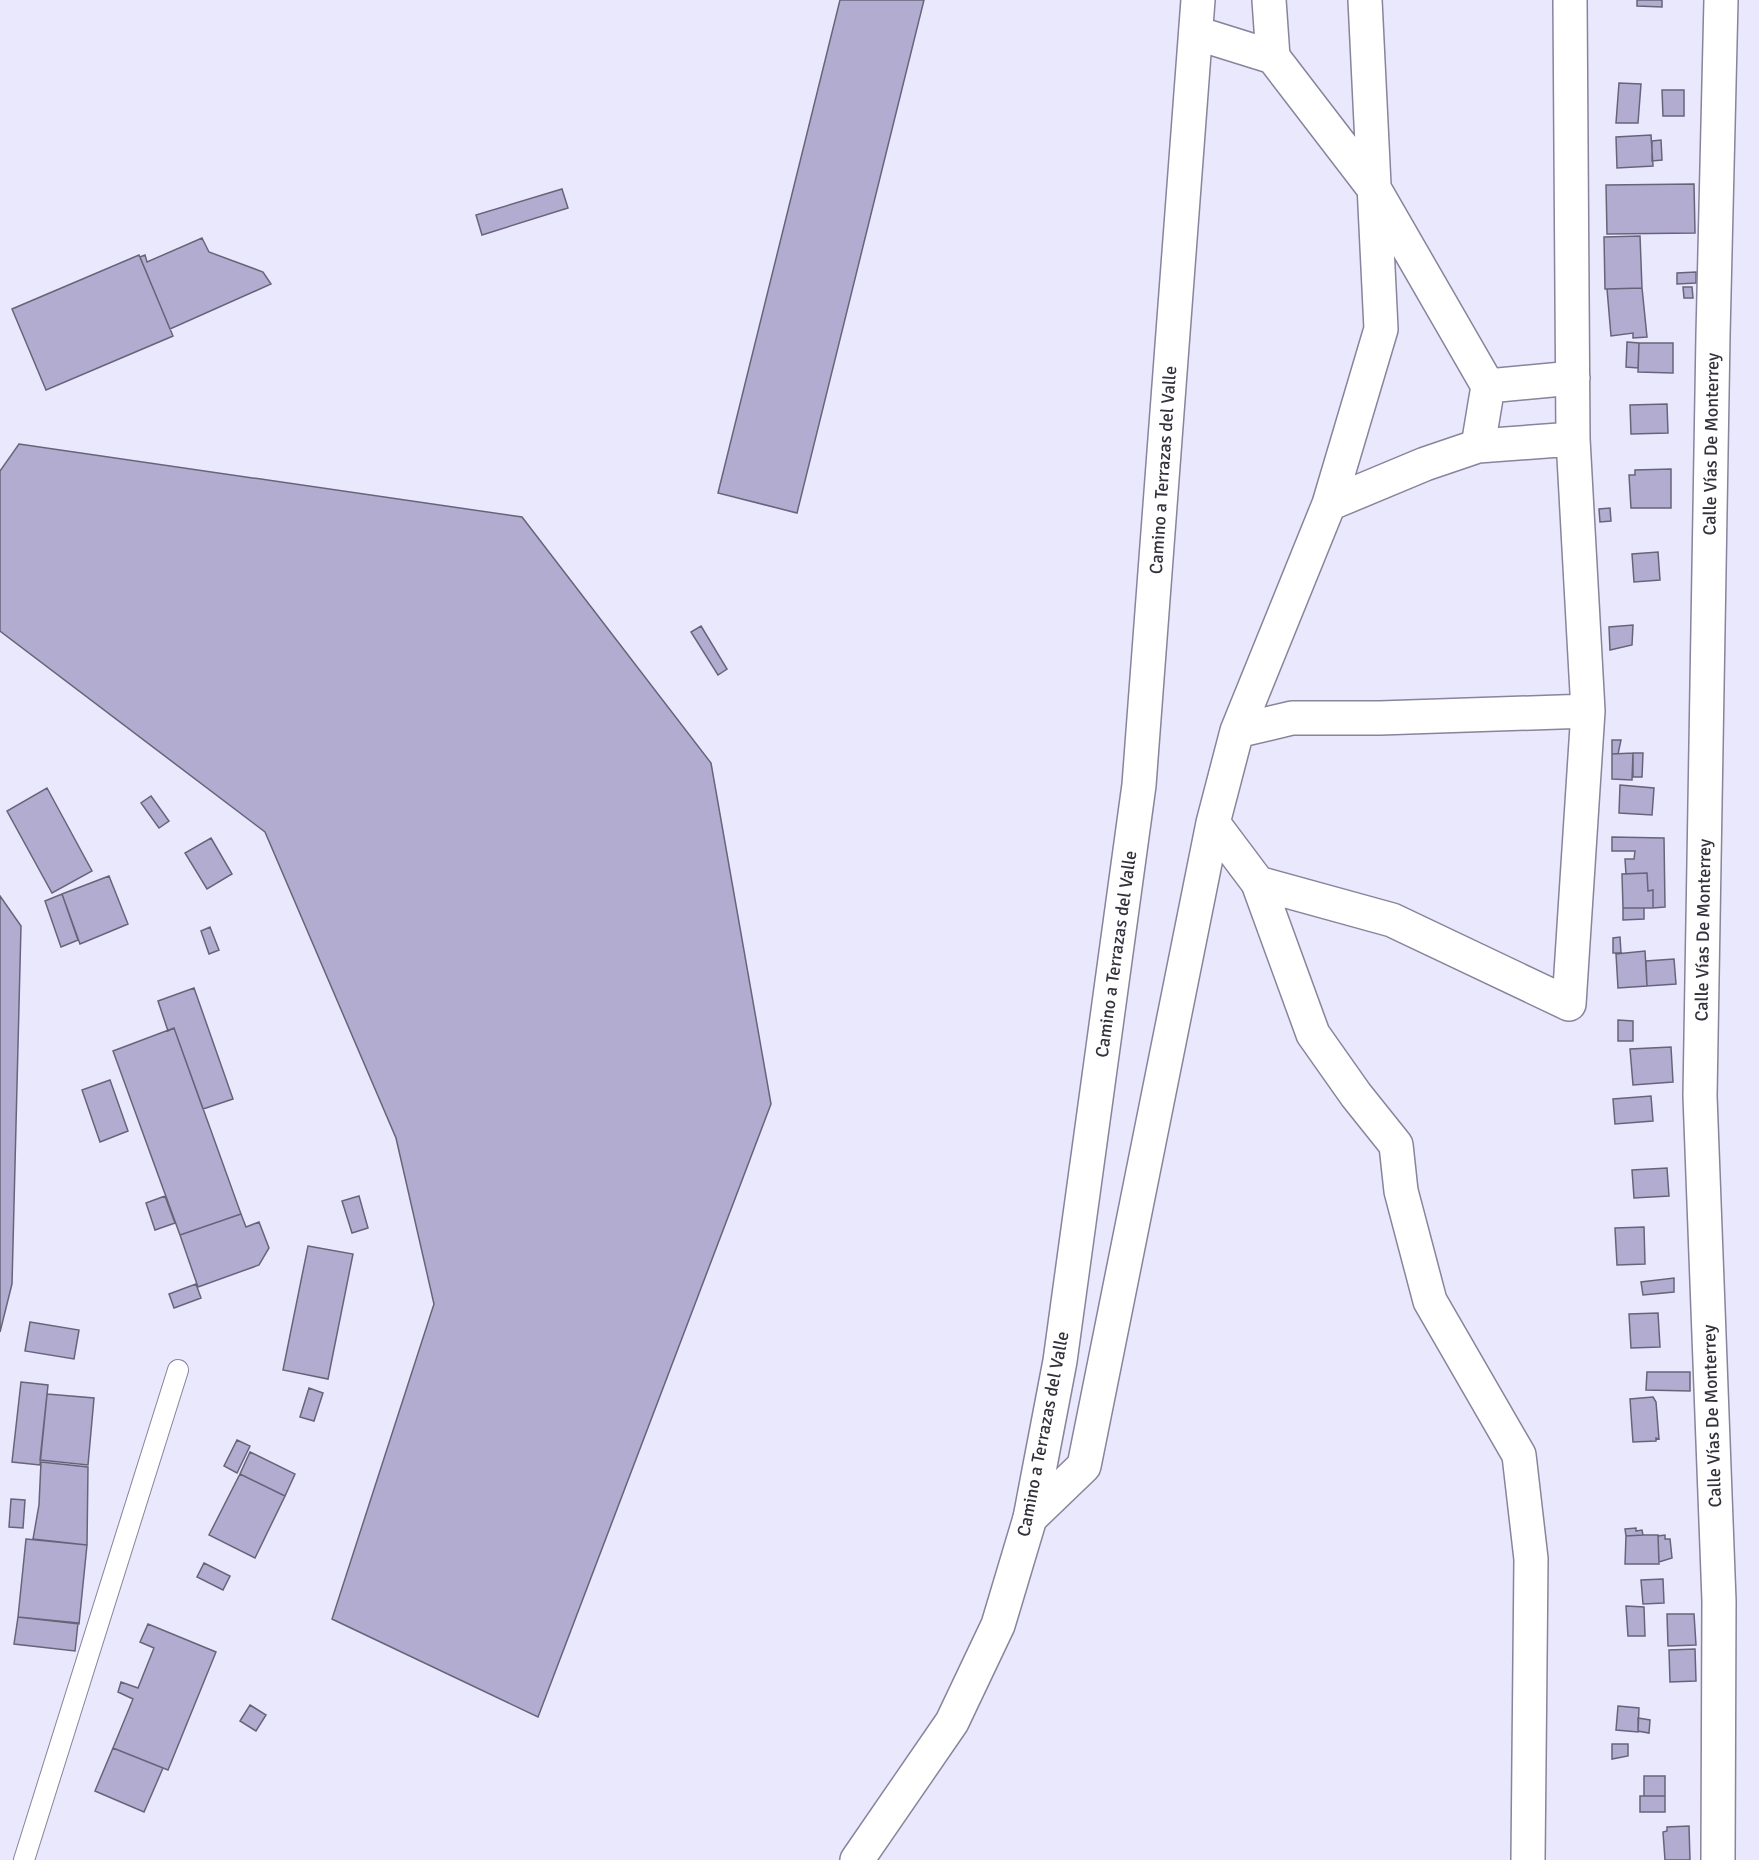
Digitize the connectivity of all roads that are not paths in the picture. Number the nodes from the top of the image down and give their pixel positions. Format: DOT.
graph roads {
  1 [pos="1198,0"];
  2 [pos="1269,0"];
  3 [pos="1365,0"];
  4 [pos="1570,0"];
  5 [pos="1721,0"];
  6 [pos="1196,33"];
  7 [pos="1274,57"];
  8 [pos="1375,190"];
  9 [pos="1573,378"];
  10 [pos="1488,386"];
  11 [pos="1573,439"];
  12 [pos="1478,446"];
  13 [pos="1329,504"];
  14 [pos="1588,711"];
  15 [pos="1237,731"];
  16 [pos="1213,823"];
  17 [pos="1258,883"];
  18 [pos="178,1370"];
  19 [pos="1030,1518"];
  20 [pos="24,1860"];
  21 [pos="857,1860"];
  22 [pos="1528,1860"];
  23 [pos="1718,1860"];
  1 -- 6 [label="street, Camino a Terrazas del Valle"];
  2 -- 7 [label="street"];
  3 -- 8 [label="street"];
  4 -- 9 [label="street"];
  5 -- 23 [label="street, Calle Vías De Monterrey"];
  6 -- 7 [label="street"];
  6 -- 19 [label="street, Camino a Terrazas del Valle"];
  7 -- 8 [label="street"];
  8 -- 10 [label="street"];
  8 -- 13 [label="street"];
  9 -- 10 [label="street"];
  9 -- 11 [label="street"];
  10 -- 12 [label="street"];
  11 -- 12 [label="street"];
  11 -- 14 [label="street"];
  12 -- 13 [label="street"];
  13 -- 15 [label="street"];
  14 -- 15 [label="street"];
  14 -- 17 [label="street"];
  15 -- 16 [label="street"];
  16 -- 17 [label="street"];
  16 -- 19 [label="street"];
  17 -- 22 [label="street"];
  18 -- 20 [label="lane"];
  19 -- 21 [label="street, Camino a Terrazas del Valle"];
}
